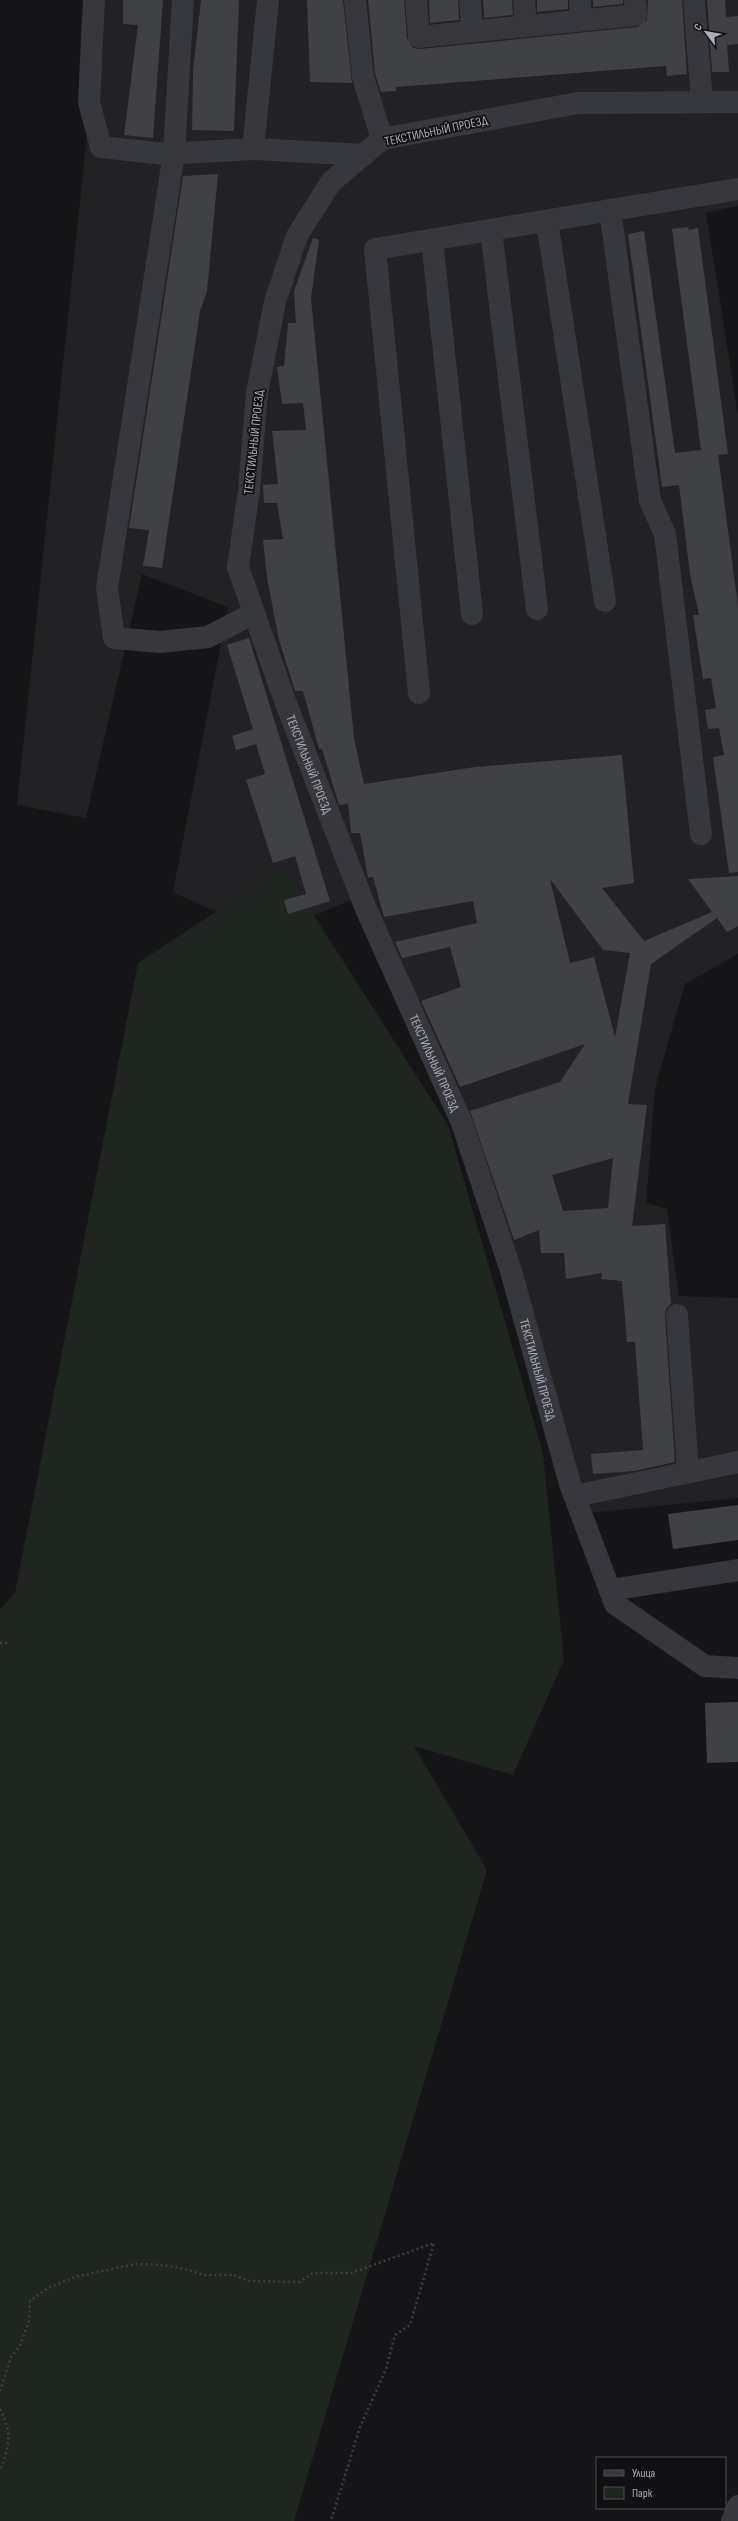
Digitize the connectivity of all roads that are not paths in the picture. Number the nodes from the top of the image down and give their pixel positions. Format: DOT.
graph roads {
  1 [pos="94,0"];
  2 [pos="183,0"];
  3 [pos="268,0"];
  4 [pos="355,0"];
  5 [pos="416,0"];
  6 [pos="470,0"];
  7 [pos="524,0"];
  8 [pos="635,0"];
  9 [pos="694,0"];
  10 [pos="580,10"];
  11 [pos="526,26"];
  12 [pos="472,31"];
  13 [pos="702,102"];
  14 [pos="738,102"];
  15 [pos="382,139"];
  16 [pos="253,149"];
  17 [pos="174,153"];
  18 [pos="364,155"];
  19 [pos="738,189"];
  20 [pos="610,210"];
  21 [pos="547,221"];
  22 [pos="491,230"];
  23 [pos="432,240"];
  24 [pos="605,601"];
  25 [pos="537,609"];
  26 [pos="254,613"];
  27 [pos="472,614"];
  28 [pos="419,693"];
  29 [pos="701,834"];
  30 [pos="677,1315"];
  31 [pos="738,1462"];
  32 [pos="688,1472"];
  33 [pos="575,1496"];
  34 [pos="738,1570"];
  35 [pos="610,1590"];
  36 [pos="738,1668"];
  37 [pos="738,2506"];
  38 [pos="732,2521"];
  1 -- 17 [label="street"];
  2 -- 17 [label="street"];
  3 -- 16 [label="street"];
  4 -- 15 [label="street"];
  5 -- 12 [label="street"];
  6 -- 12 [label="street"];
  7 -- 11 [label="street"];
  8 -- 10 [label="street"];
  9 -- 13 [label="street"];
  10 -- 11 [label="street"];
  11 -- 12 [label="street"];
  13 -- 14 [label="street, ТЕКСТИЛЬНЫЙ ПРОЕЗД"];
  13 -- 15 [label="street, ТЕКСТИЛЬНЫЙ ПРОЕЗД"];
  15 -- 18 [label="street, ТЕКСТИЛЬНЫЙ ПРОЕЗД"];
  16 -- 17 [label="street"];
  16 -- 18 [label="street"];
  17 -- 26 [label="street"];
  18 -- 26 [label="street, ТЕКСТИЛЬНЫЙ ПРОЕЗД"];
  19 -- 20 [label="street"];
  20 -- 21 [label="street"];
  20 -- 29 [label="street"];
  21 -- 22 [label="street"];
  21 -- 24 [label="street"];
  22 -- 23 [label="street"];
  22 -- 25 [label="street"];
  23 -- 27 [label="street"];
  23 -- 28 [label="street"];
  26 -- 33 [label="street, ТЕКСТИЛЬНЫЙ ПРОЕЗД"];
  30 -- 32 [label="street"];
  31 -- 32 [label="street"];
  32 -- 33 [label="street"];
  33 -- 35 [label="street, ТЕКСТИЛЬНЫЙ ПРОЕЗД"];
  34 -- 35 [label="street"];
  35 -- 36 [label="street, ТЕКСТИЛЬНЫЙ ПРОЕЗД"];
  37 -- 38 [label="street"];
}
